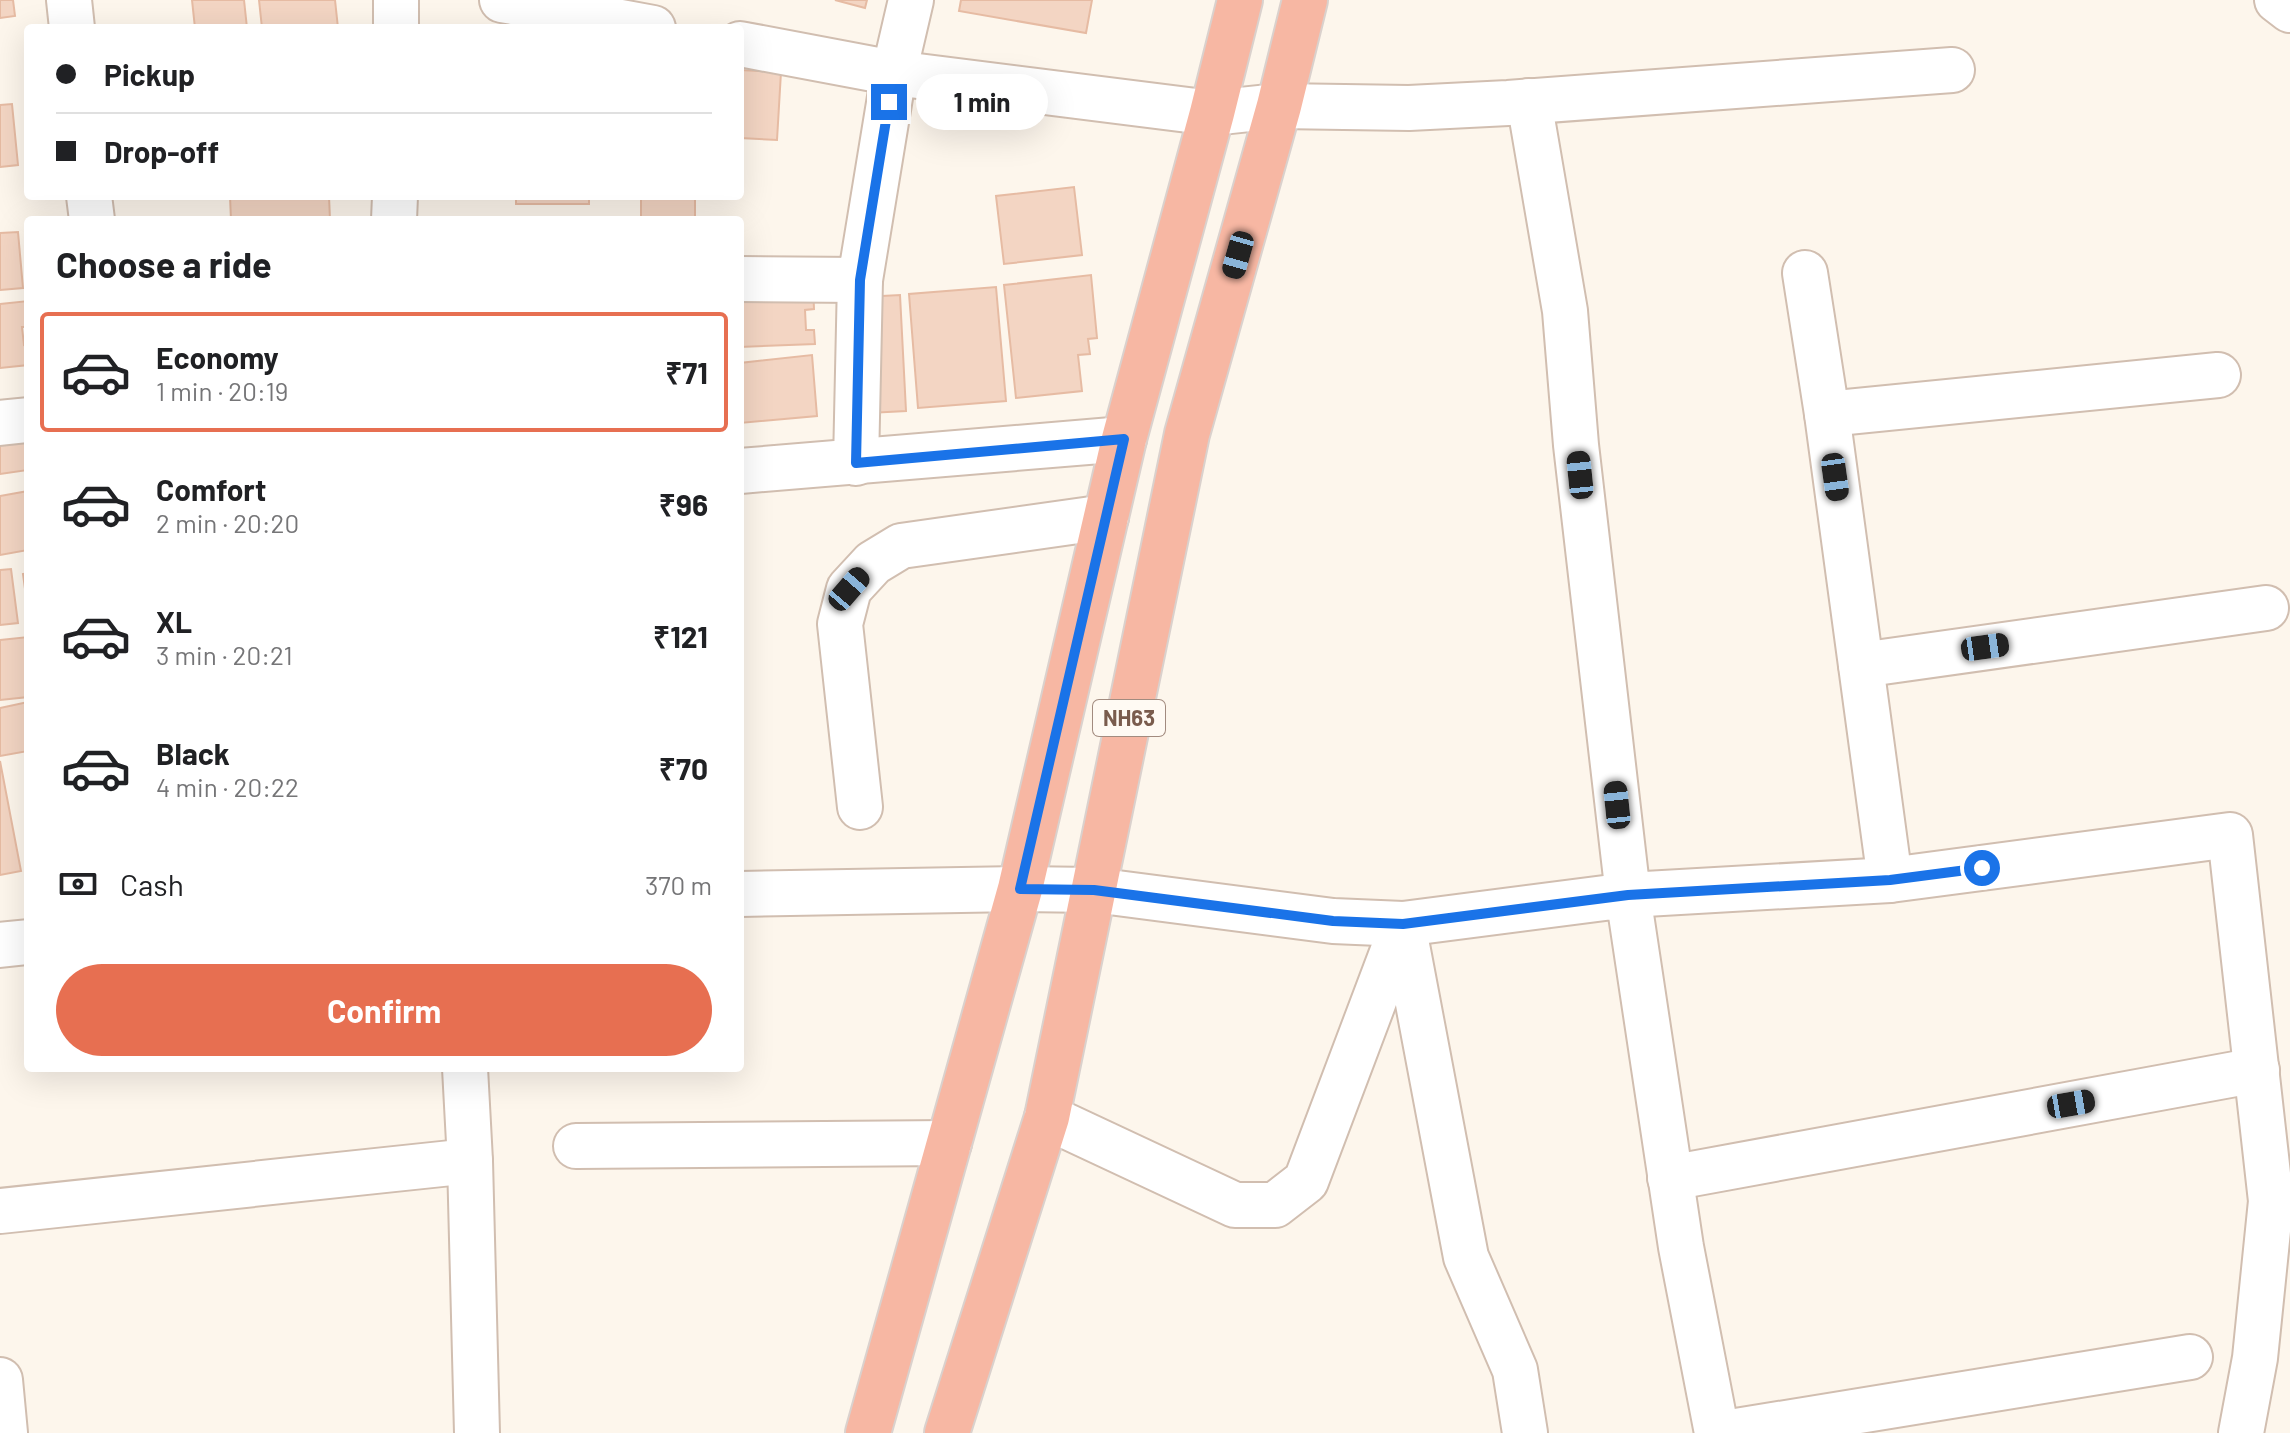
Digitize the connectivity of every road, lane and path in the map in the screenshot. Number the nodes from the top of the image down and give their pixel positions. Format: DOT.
graph roads {
  1 [pos="69,0"];
  2 [pos="396,0"];
  3 [pos="502,0"];
  4 [pos="911,0"];
  5 [pos="1240,0"];
  6 [pos="1305,0"];
  7 [pos="2277,0"];
  8 [pos="2290,10"];
  9 [pos="72,24"];
  10 [pos="396,24"];
  11 [pos="631,24"];
  12 [pos="744,45"];
  13 [pos="1952,70"];
  14 [pos="894,73"];
  15 [pos="1529,101"];
  16 [pos="1279,106"];
  17 [pos="1212,113"];
  18 [pos="1805,273"];
  19 [pos="744,279"];
  20 [pos="860,280"];
  21 [pos="2218,375"];
  22 [pos="1827,414"];
  23 [pos="24,420"];
  24 [pos="0,423"];
  25 [pos="1124,439"];
  26 [pos="856,463"];
  27 [pos="744,471"];
  28 [pos="1106,517"];
  29 [pos="2266,608"];
  30 [pos="1861,665"];
  31 [pos="860,807"];
  32 [pos="1890,880"];
  33 [pos="1020,889"];
  34 [pos="1094,890"];
  35 [pos="744,894"];
  36 [pos="1628,895"];
  37 [pos="1403,924"];
  38 [pos="24,942"];
  39 [pos="0,945"];
  40 [pos="2257,1070"];
  41 [pos="465,1072"];
  42 [pos="1047,1117"];
  43 [pos="949,1143"];
  44 [pos="576,1146"];
  45 [pos="470,1161"];
  46 [pos="1670,1178"];
  47 [pos="0,1211"];
  48 [pos="2190,1357"];
  49 [pos="0,1380"];
  50 [pos="5,1433"];
  51 [pos="477,1433"];
  52 [pos="868,1433"];
  53 [pos="947,1433"];
  54 [pos="1525,1433"];
  55 [pos="1717,1433"];
  56 [pos="1724,1433"];
  57 [pos="2241,1433"];
  1 -- 9 [label="street"];
  2 -- 10 [label="street"];
  3 -- 11 [label="street"];
  4 -- 14 [label="street"];
  5 -- 17 [label="highway, NH63"];
  6 -- 16 [label="highway, NH63"];
  7 -- 8 [label="street"];
  12 -- 14 [label="street"];
  13 -- 15 [label="street"];
  14 -- 17 [label="street"];
  14 -- 20 [label="street"];
  15 -- 16 [label="street"];
  15 -- 36 [label="street"];
  16 -- 17 [label="street"];
  16 -- 34 [label="highway, NH63"];
  17 -- 25 [label="highway, NH63"];
  18 -- 22 [label="street"];
  19 -- 20 [label="street"];
  20 -- 26 [label="street"];
  21 -- 22 [label="street"];
  22 -- 30 [label="street"];
  23 -- 24 [label="street"];
  25 -- 26 [label="street"];
  25 -- 28 [label="highway, NH63"];
  26 -- 27 [label="street"];
  28 -- 31 [label="street"];
  28 -- 33 [label="highway, NH63"];
  29 -- 30 [label="street"];
  30 -- 32 [label="street"];
  32 -- 36 [label="street"];
  32 -- 40 [label="street"];
  33 -- 34 [label="street"];
  33 -- 35 [label="street"];
  33 -- 43 [label="highway, NH63"];
  34 -- 37 [label="street"];
  34 -- 42 [label="highway, NH63"];
  36 -- 37 [label="street"];
  36 -- 46 [label="street"];
  37 -- 42 [label="street"];
  37 -- 54 [label="street"];
  38 -- 39 [label="street"];
  40 -- 46 [label="street"];
  40 -- 57 [label="street"];
  41 -- 45 [label="street"];
  42 -- 53 [label="highway, NH63"];
  43 -- 44 [label="street"];
  43 -- 52 [label="highway, NH63"];
  45 -- 47 [label="street"];
  45 -- 51 [label="street"];
  46 -- 55 [label="street"];
  48 -- 56 [label="street"];
  49 -- 50 [label="street"];
}
